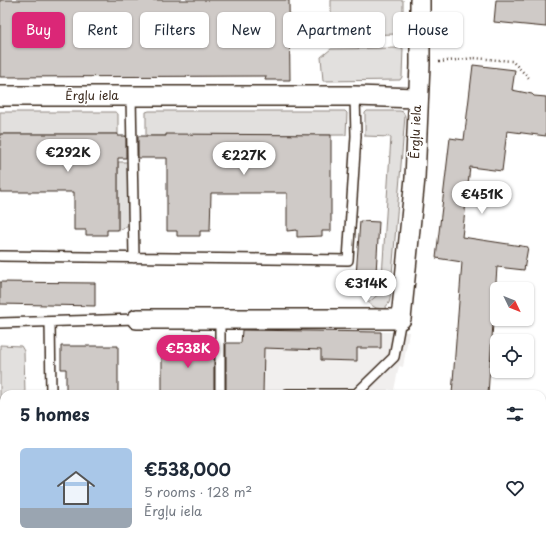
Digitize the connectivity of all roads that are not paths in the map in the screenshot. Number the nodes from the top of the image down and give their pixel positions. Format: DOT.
graph roads {
  1 [pos="420,0"];
  2 [pos="0,96"];
  3 [pos="131,96"];
  4 [pos="355,96"];
  5 [pos="417,98"];
  6 [pos="0,256"];
  7 [pos="134,258"];
  8 [pos="137,319"];
  9 [pos="220,319"];
  10 [pos="401,319"];
  11 [pos="50,322"];
  12 [pos="0,323"];
  13 [pos="51,390"];
  14 [pos="220,390"];
  15 [pos="360,390"];
  1 -- 5 [label="street"];
  2 -- 3 [label="street, Ērgļu iela"];
  3 -- 4 [label="street, Ērgļu iela"];
  3 -- 7 [label="lane"];
  4 -- 5 [label="street, Ērgļu iela"];
  4 -- 7 [label="lane"];
  5 -- 10 [label="street, Ērgļu iela"];
  6 -- 7 [label="lane"];
  8 -- 9 [label="street"];
  8 -- 11 [label="lane"];
  9 -- 10 [label="street"];
  9 -- 14 [label="lane"];
  10 -- 15 [label="lane"];
  11 -- 12 [label="lane"];
  11 -- 13 [label="lane"];
}
